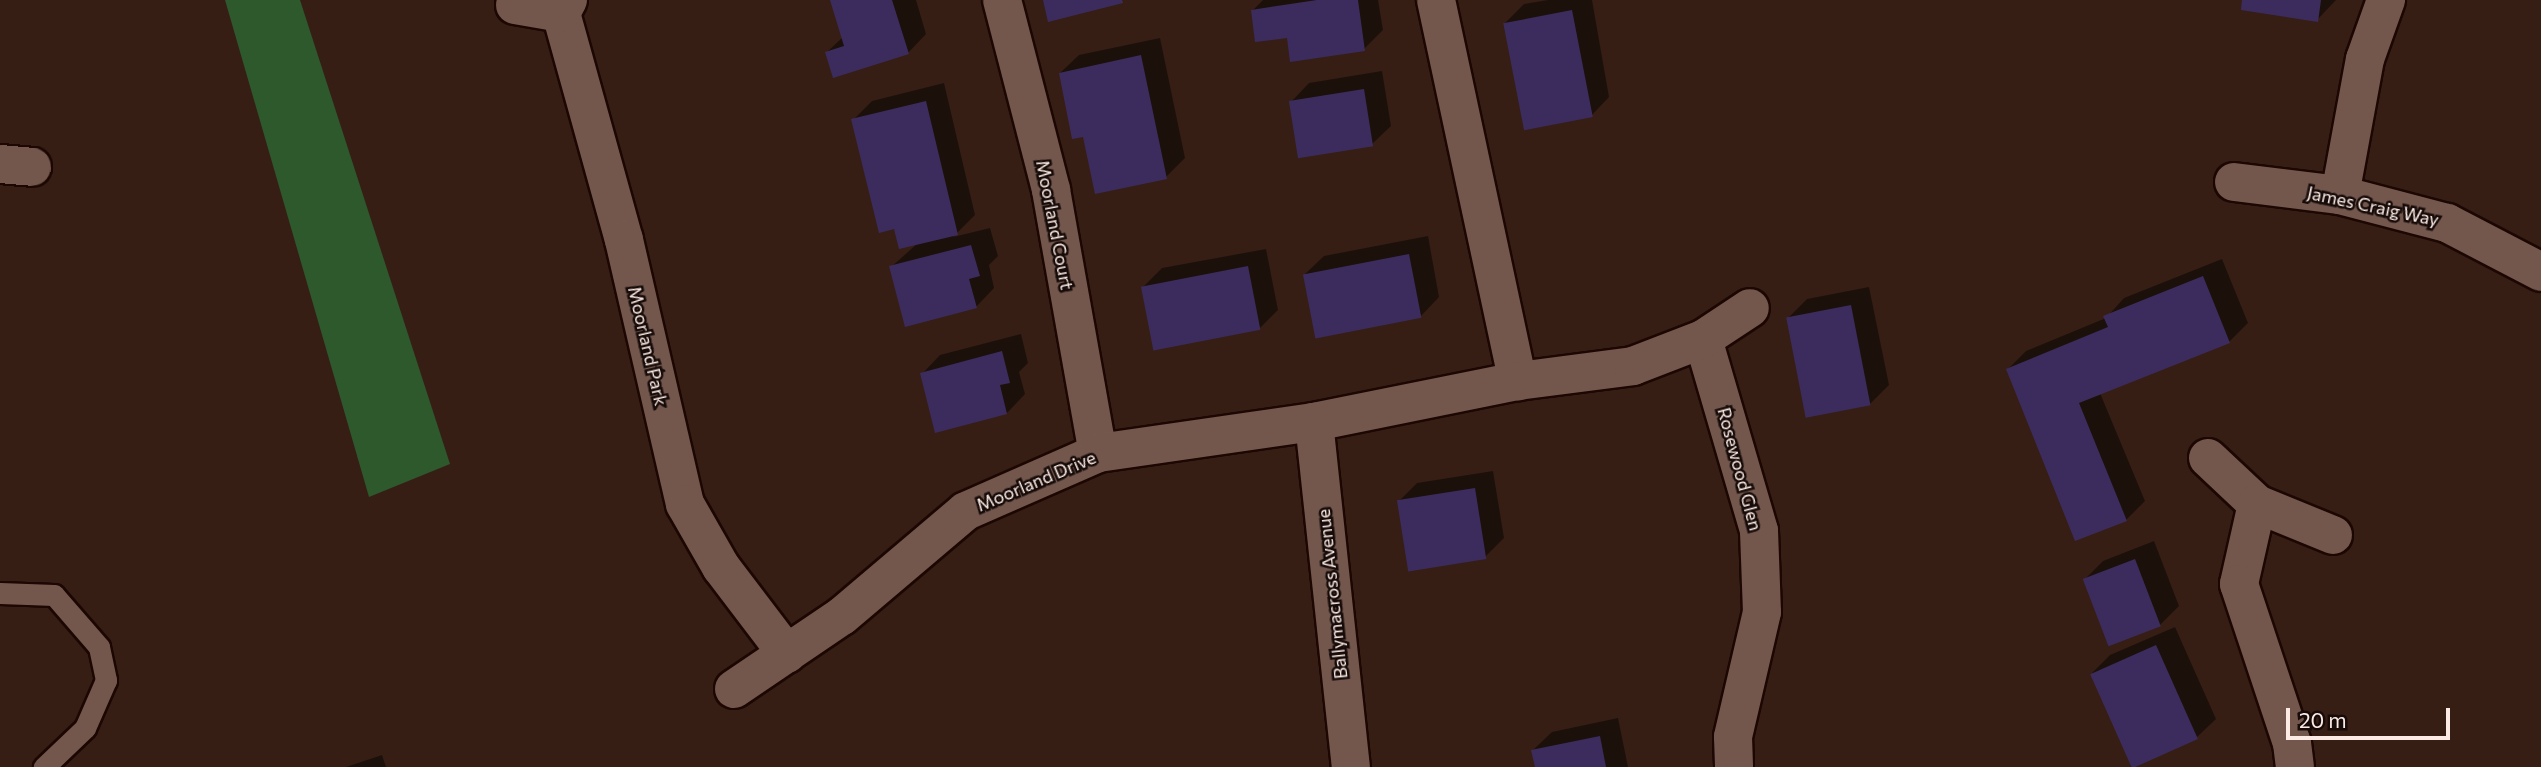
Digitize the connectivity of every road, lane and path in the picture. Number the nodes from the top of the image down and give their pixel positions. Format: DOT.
graph roads {
  1 [pos="1002,0"];
  2 [pos="1436,0"];
  3 [pos="2386,0"];
  4 [pos="515,5"];
  5 [pos="564,7"];
  6 [pos="2234,182"];
  7 [pos="2340,195"];
  8 [pos="2541,272"];
  9 [pos="1750,307"];
  10 [pos="1703,339"];
  11 [pos="1518,381"];
  12 [pos="1314,422"];
  13 [pos="1098,453"];
  14 [pos="2208,458"];
  15 [pos="2257,504"];
  16 [pos="2333,535"];
  17 [pos="0,593"];
  18 [pos="787,654"];
  19 [pos="734,689"];
  20 [pos="44,767"];
  21 [pos="1351,767"];
  22 [pos="1734,767"];
  23 [pos="2295,767"];
  1 -- 13 [label="street, Moorland Court"];
  2 -- 11 [label="street"];
  3 -- 7 [label="street"];
  4 -- 5 [label="street, Moorland Park"];
  5 -- 18 [label="street, Moorland Park"];
  6 -- 7 [label="street, James Craig Way"];
  7 -- 8 [label="street, James Craig Way"];
  9 -- 10 [label="street"];
  10 -- 11 [label="street"];
  10 -- 22 [label="street, Rosewood Glen"];
  11 -- 12 [label="street"];
  12 -- 13 [label="street, Moorland Drive"];
  12 -- 21 [label="street, Ballymacross Avenue"];
  13 -- 18 [label="street, Moorland Drive"];
  14 -- 15 [label="street"];
  15 -- 16 [label="street"];
  15 -- 23 [label="street"];
  17 -- 20 [label="lane"];
  18 -- 19 [label="street, Moorland Drive"];
}
